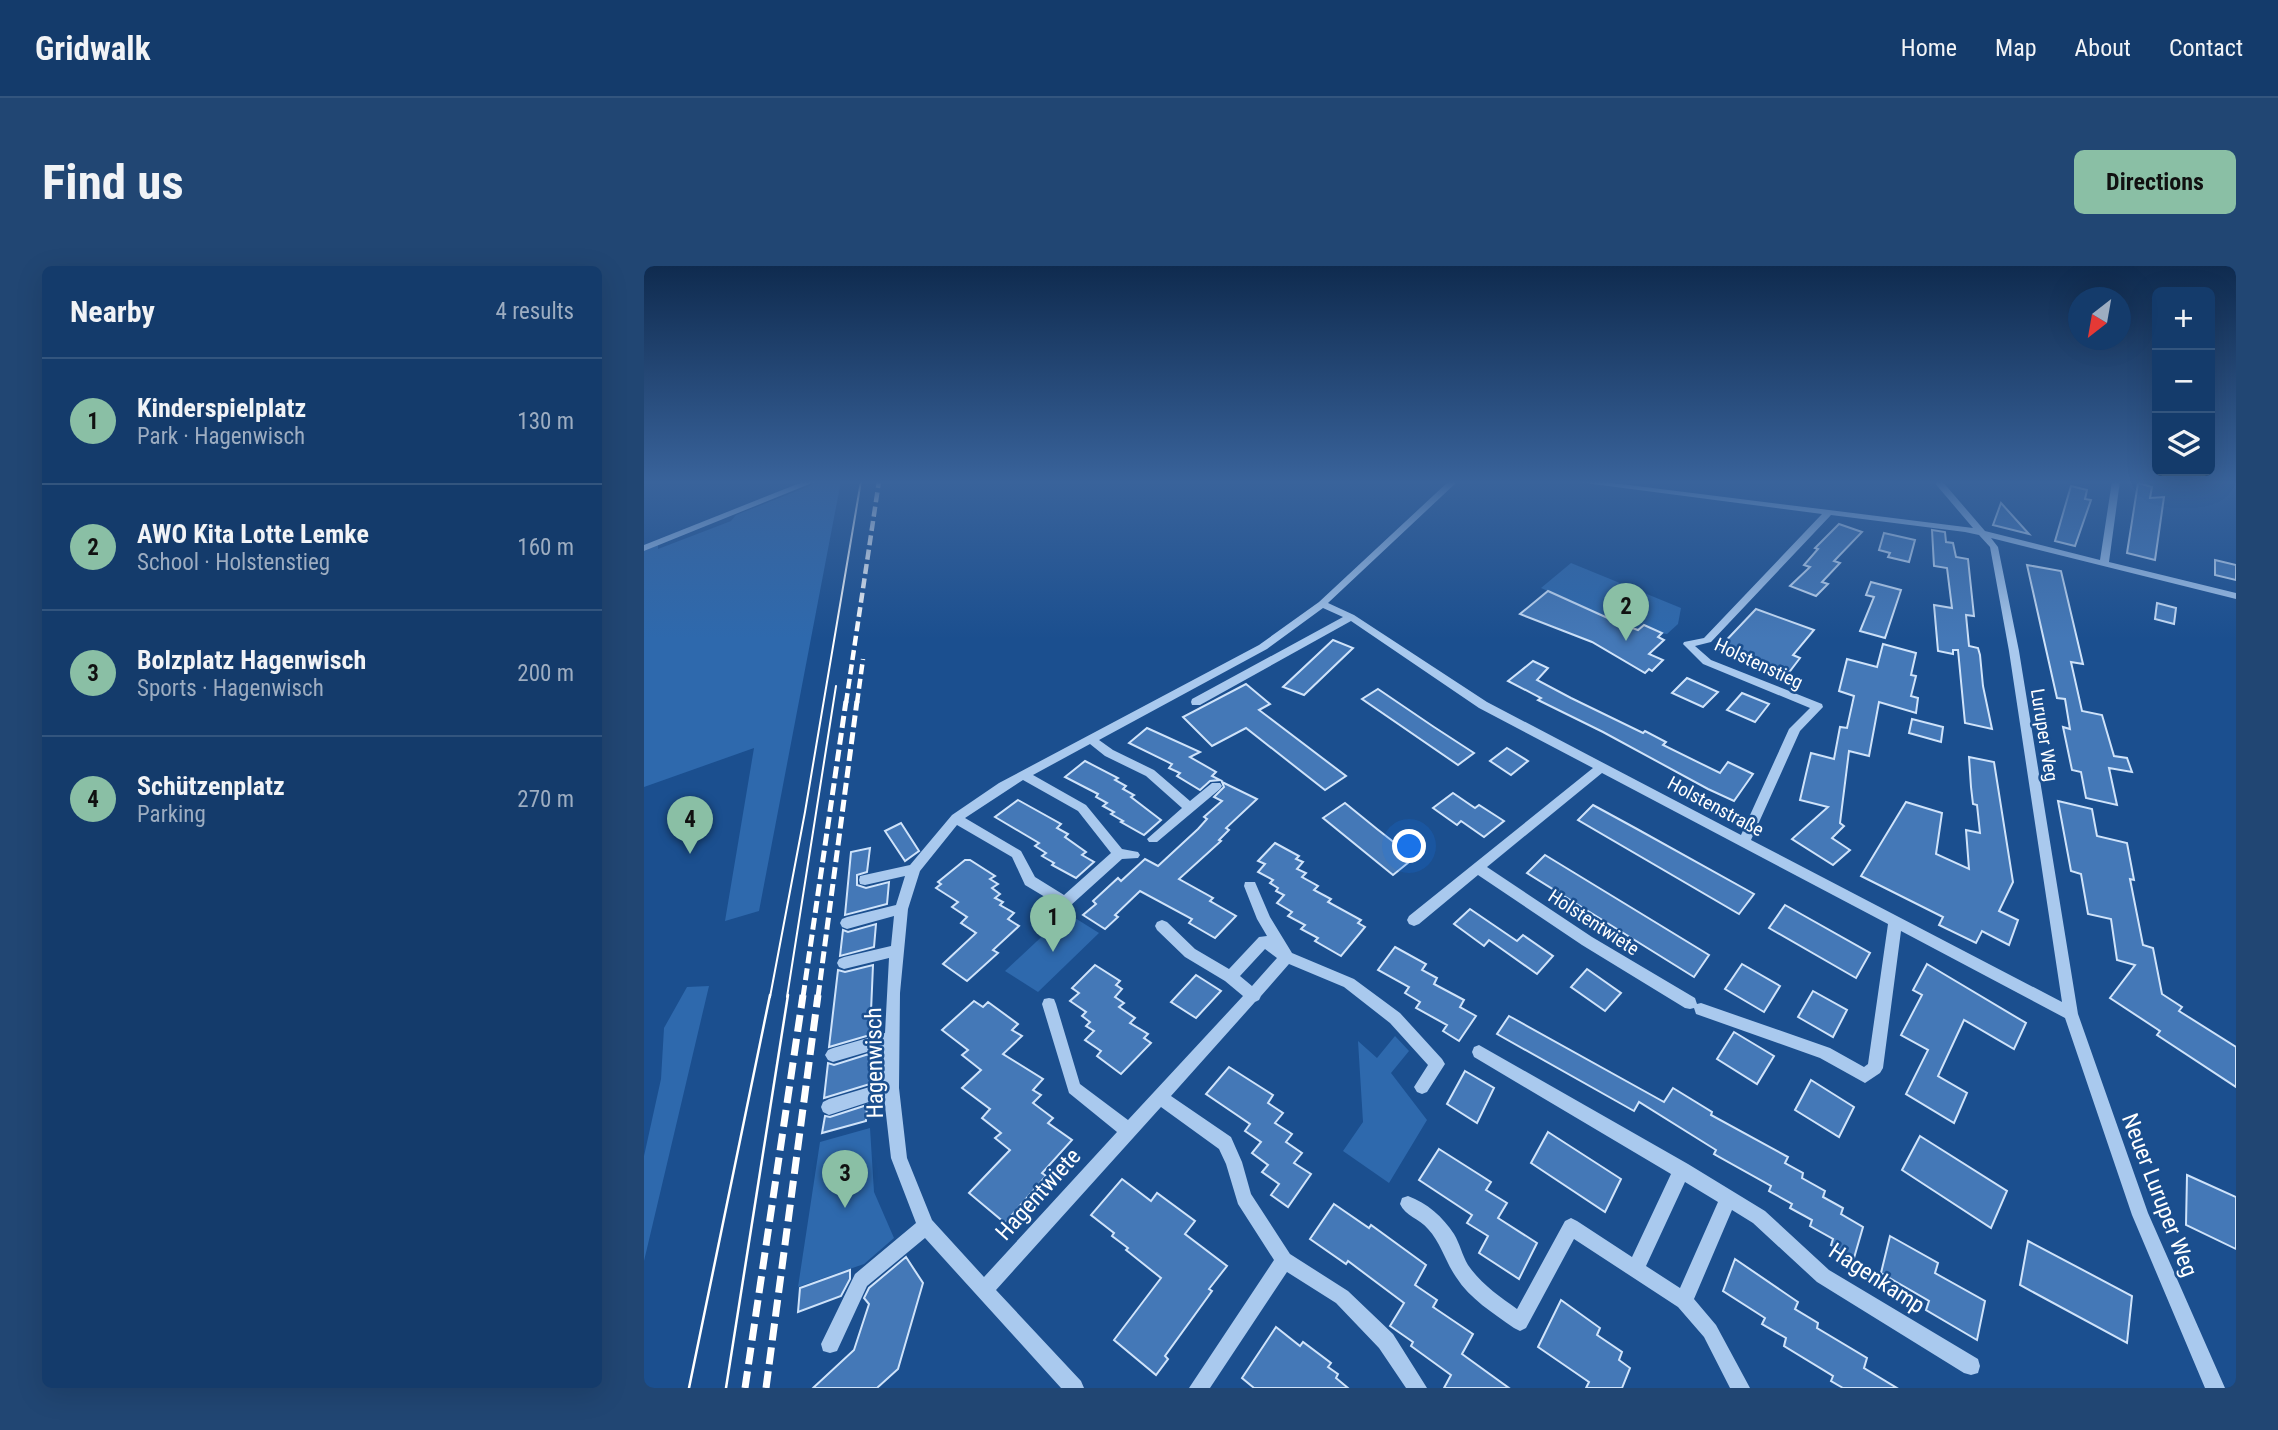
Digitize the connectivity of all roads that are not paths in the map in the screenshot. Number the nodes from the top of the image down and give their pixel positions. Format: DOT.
graph roads {
  1 [pos="681,533"];
  2 [pos="1398,533"];
  3 [pos="1809,533"];
  4 [pos="1985,533"];
  5 [pos="1986,533"];
  6 [pos="2108,533"];
  7 [pos="644,548"];
  8 [pos="2104,562"];
  9 [pos="2236,596"];
  10 [pos="1322,604"];
  11 [pos="1351,617"];
  12 [pos="1196,702"];
  13 [pos="1090,739"];
  14 [pos="1601,767"];
  15 [pos="1023,775"];
  16 [pos="1216,786"];
  17 [pos="1191,809"];
  18 [pos="956,818"];
  19 [pos="1153,839"];
  20 [pos="1744,842"];
  21 [pos="1119,854"];
  22 [pos="1134,855"];
  23 [pos="914,869"];
  24 [pos="1480,869"];
  25 [pos="865,880"];
  26 [pos="1250,886"];
  27 [pos="901,909"];
  28 [pos="1414,920"];
  29 [pos="847,923"];
  30 [pos="1895,923"];
  31 [pos="1162,926"];
  32 [pos="897,950"];
  33 [pos="1287,957"];
  34 [pos="844,963"];
  35 [pos="1230,976"];
  36 [pos="1254,996"];
  37 [pos="1049,1004"];
  38 [pos="1695,1006"];
  39 [pos="2071,1014"];
  40 [pos="892,1038"];
  41 [pos="1479,1052"];
  42 [pos="834,1055"];
  43 [pos="1422,1087"];
  44 [pos="891,1088"];
  45 [pos="1159,1097"];
  46 [pos="828,1107"];
  47 [pos="1129,1131"];
  48 [pos="1682,1170"];
  49 [pos="1728,1199"];
  50 [pos="1408,1204"];
  51 [pos="926,1226"];
  52 [pos="1571,1227"];
  53 [pos="1284,1260"];
  54 [pos="1636,1268"];
  55 [pos="984,1290"];
  56 [pos="1684,1301"];
  57 [pos="830,1344"];
  58 [pos="1971,1366"];
  59 [pos="1074,1388"];
  60 [pos="1199,1388"];
  61 [pos="1417,1388"];
  62 [pos="1740,1388"];
  63 [pos="2216,1388"];
  1 -- 7 [label="street"];
  2 -- 10 [label="street"];
  3 -- 20 [label="street, Holstenstieg"];
  4 -- 39 [label="street, Luruper Weg"];
  5 -- 8 [label="street"];
  6 -- 8 [label="street"];
  8 -- 9 [label="street"];
  10 -- 11 [label="street, Holstenstraße"];
  10 -- 13 [label="street, Hagenwisch"];
  11 -- 12 [label="street"];
  11 -- 14 [label="street, Holstenstraße"];
  13 -- 15 [label="street, Hagenwisch"];
  13 -- 17 [label="street"];
  14 -- 20 [label="street, Holstenstraße"];
  14 -- 24 [label="street"];
  15 -- 18 [label="street, Hagenwisch"];
  15 -- 21 [label="street"];
  16 -- 17 [label="street"];
  17 -- 19 [label="street"];
  18 -- 21 [label="street"];
  18 -- 23 [label="street, Hagenwisch"];
  20 -- 30 [label="street, Holstenstraße"];
  21 -- 22 [label="street"];
  23 -- 25 [label="street"];
  23 -- 27 [label="street, Hagenwisch"];
  24 -- 28 [label="street"];
  24 -- 38 [label="street, Holstentwiete"];
  26 -- 33 [label="street"];
  27 -- 29 [label="street"];
  27 -- 32 [label="street, Hagenwisch"];
  30 -- 38 [label="street"];
  30 -- 39 [label="street, Holstenstraße"];
  31 -- 35 [label="street"];
  32 -- 34 [label="street"];
  32 -- 40 [label="street, Hagenwisch"];
  33 -- 35 [label="street"];
  33 -- 36 [label="street, Hagentwiete"];
  33 -- 43 [label="street"];
  35 -- 36 [label="street"];
  36 -- 45 [label="street, Hagentwiete"];
  37 -- 47 [label="street"];
  39 -- 63 [label="street, Neuer Luruper Weg"];
  40 -- 42 [label="street"];
  40 -- 44 [label="street, Hagenwisch"];
  41 -- 48 [label="street, Hagenkamp"];
  44 -- 46 [label="street"];
  44 -- 51 [label="street, Hagenwisch"];
  45 -- 47 [label="street, Hagentwiete"];
  45 -- 53 [label="street"];
  47 -- 55 [label="street, Hagentwiete"];
  48 -- 49 [label="street, Hagenkamp"];
  48 -- 54 [label="street"];
  49 -- 56 [label="street"];
  49 -- 58 [label="street, Hagenkamp"];
  50 -- 52 [label="street"];
  51 -- 55 [label="street, Hagenwisch"];
  51 -- 57 [label="street"];
  52 -- 54 [label="street"];
  53 -- 60 [label="street"];
  53 -- 61 [label="street"];
  54 -- 56 [label="street"];
  55 -- 59 [label="street, Hagenwisch"];
  56 -- 62 [label="street"];
}
